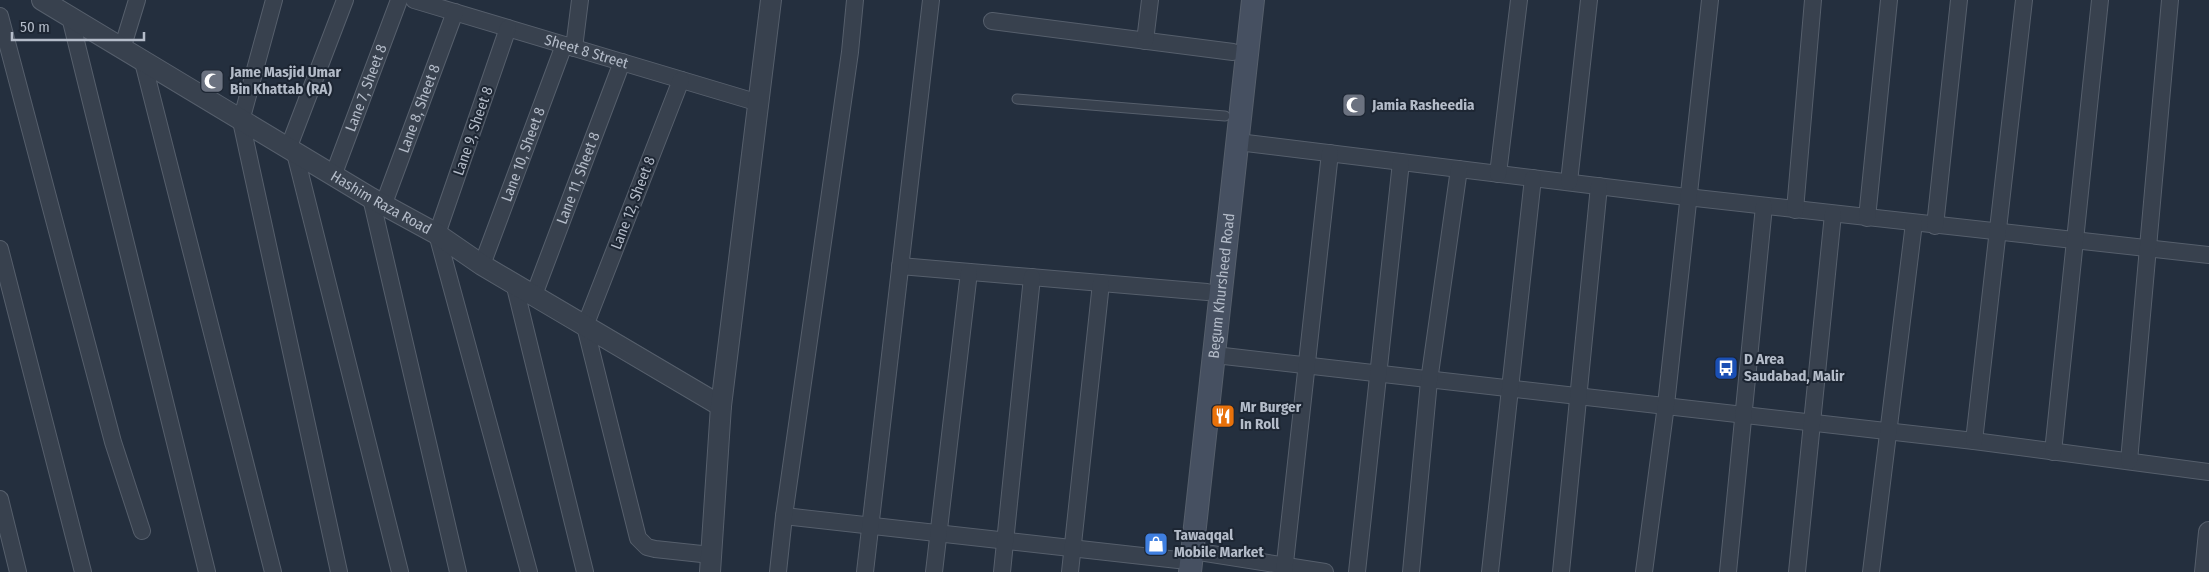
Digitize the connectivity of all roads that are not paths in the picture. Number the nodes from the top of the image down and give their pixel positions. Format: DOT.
graph roads {
  1 [pos="42,0"];
  2 [pos="137,0"];
  3 [pos="274,0"];
  4 [pos="345,0"];
  5 [pos="400,0"];
  6 [pos="414,0"];
  7 [pos="580,0"];
  8 [pos="771,0"];
  9 [pos="855,0"];
  10 [pos="931,0"];
  11 [pos="1150,0"];
  12 [pos="1238,0"];
  13 [pos="1253,0"];
  14 [pos="1519,0"];
  15 [pos="1590,0"];
  16 [pos="1710,0"];
  17 [pos="1813,0"];
  18 [pos="1889,0"];
  19 [pos="1959,0"];
  20 [pos="2024,0"];
  21 [pos="2100,0"];
  22 [pos="2170,0"];
  23 [pos="455,12"];
  24 [pos="0,16"];
  25 [pos="70,17"];
  26 [pos="992,21"];
  27 [pos="508,28"];
  28 [pos="1145,41"];
  29 [pos="569,46"];
  30 [pos="122,49"];
  31 [pos="1232,52"];
  32 [pos="143,62"];
  33 [pos="622,62"];
  34 [pos="680,80"];
  35 [pos="1017,99"];
  36 [pos="758,103"];
  37 [pos="1233,117"];
  38 [pos="241,122"];
  39 [pos="1238,142"];
  40 [pos="291,151"];
  41 [pos="1330,153"];
  42 [pos="1400,162"];
  43 [pos="1458,169"];
  44 [pos="1498,174"];
  45 [pos="333,176"];
  46 [pos="1534,178"];
  47 [pos="1569,182"];
  48 [pos="1599,186"];
  49 [pos="1687,197"];
  50 [pos="377,202"];
  51 [pos="1764,206"];
  52 [pos="1795,210"];
  53 [pos="1833,214"];
  54 [pos="1867,218"];
  55 [pos="1914,223"];
  56 [pos="1935,226"];
  57 [pos="1998,233"];
  58 [pos="437,234"];
  59 [pos="2075,241"];
  60 [pos="0,249"];
  61 [pos="2148,249"];
  62 [pos="2209,255"];
  63 [pos="482,265"];
  64 [pos="900,266"];
  65 [pos="969,272"];
  66 [pos="1032,277"];
  67 [pos="514,283"];
  68 [pos="1100,283"];
  69 [pos="1207,292"];
  70 [pos="534,295"];
  71 [pos="585,326"];
  72 [pos="1215,355"];
  73 [pos="1307,366"];
  74 [pos="1378,374"];
  75 [pos="1429,381"];
  76 [pos="1511,389"];
  77 [pos="1578,396"];
  78 [pos="1666,405"];
  79 [pos="721,406"];
  80 [pos="1744,414"];
  81 [pos="1812,422"];
  82 [pos="1888,431"];
  83 [pos="1974,441"];
  84 [pos="2053,452"];
  85 [pos="1196,455"];
  86 [pos="2129,462"];
  87 [pos="2209,472"];
  88 [pos="0,499"];
  89 [pos="784,516"];
  90 [pos="870,525"];
  91 [pos="142,531"];
  92 [pos="2209,532"];
  93 [pos="938,533"];
  94 [pos="1005,541"];
  95 [pos="1073,548"];
  96 [pos="711,563"];
  97 [pos="1184,564"];
  98 [pos="1284,569"];
  99 [pos="18,572"];
  100 [pos="83,572"];
  101 [pos="208,572"];
  102 [pos="273,572"];
  103 [pos="339,572"];
  104 [pos="400,572"];
  105 [pos="458,572"];
  106 [pos="529,572"];
  107 [pos="585,572"];
  108 [pos="778,572"];
  109 [pos="865,572"];
  110 [pos="934,572"];
  111 [pos="1002,572"];
  112 [pos="1070,572"];
  113 [pos="1326,572"];
  114 [pos="1357,572"];
  115 [pos="1411,572"];
  116 [pos="1490,572"];
  117 [pos="1561,572"];
  118 [pos="1644,572"];
  119 [pos="1728,572"];
  120 [pos="1797,572"];
  121 [pos="1871,572"];
  122 [pos="2204,572"];
  1 -- 25 [label="street, Hashim Raza Road"];
  2 -- 30 [label="street"];
  3 -- 38 [label="street"];
  4 -- 40 [label="street"];
  5 -- 45 [label="street, Lane 7, Sheet 8"];
  6 -- 23 [label="street, Sheet 8 Street"];
  7 -- 29 [label="street, Lane 10, Sheet 8"];
  8 -- 36 [label="street"];
  9 -- 89 [label="street"];
  10 -- 64 [label="street"];
  11 -- 28 [label="street"];
  12 -- 31 [label="main road, Begum Khursheed Road"];
  13 -- 37 [label="main road, Begum Khursheed Road"];
  14 -- 44 [label="street"];
  15 -- 47 [label="street"];
  16 -- 49 [label="street"];
  17 -- 52 [label="street"];
  18 -- 54 [label="street"];
  19 -- 56 [label="street"];
  20 -- 57 [label="street"];
  21 -- 59 [label="street"];
  22 -- 61 [label="street"];
  23 -- 27 [label="street, Sheet 8 Street"];
  23 -- 50 [label="street, Lane 8, Sheet 8"];
  24 -- 91 [label="street"];
  25 -- 30 [label="street, Hashim Raza Road"];
  25 -- 101 [label="street"];
  26 -- 28 [label="street"];
  27 -- 29 [label="street, Sheet 8 Street"];
  27 -- 58 [label="street, Lane 9, Sheet 8"];
  28 -- 31 [label="street"];
  29 -- 33 [label="street, Sheet 8 Street"];
  29 -- 63 [label="street, Lane 10, Sheet 8"];
  30 -- 32 [label="street, Hashim Raza Road"];
  31 -- 37 [label="main road, Begum Khursheed Road"];
  32 -- 38 [label="street, Hashim Raza Road"];
  32 -- 102 [label="street"];
  33 -- 34 [label="street, Sheet 8 Street"];
  33 -- 70 [label="street, Lane 11, Sheet 8"];
  34 -- 36 [label="street, Sheet 8 Street"];
  34 -- 71 [label="street, Lane 12, Sheet 8"];
  35 -- 37 [label="lane"];
  36 -- 79 [label="street"];
  37 -- 39 [label="main road, Begum Khursheed Road"];
  37 -- 69 [label="main road, Begum Khursheed Road"];
  38 -- 40 [label="street, Hashim Raza Road"];
  38 -- 103 [label="street"];
  39 -- 41 [label="street"];
  39 -- 72 [label="main road, Begum Khursheed Road"];
  40 -- 45 [label="street, Hashim Raza Road"];
  40 -- 104 [label="street"];
  41 -- 42 [label="street"];
  41 -- 73 [label="street"];
  42 -- 43 [label="street"];
  42 -- 74 [label="street"];
  43 -- 44 [label="street"];
  43 -- 75 [label="street"];
  44 -- 46 [label="street"];
  45 -- 50 [label="street, Hashim Raza Road"];
  46 -- 47 [label="street"];
  46 -- 76 [label="street"];
  47 -- 48 [label="street"];
  48 -- 49 [label="street"];
  48 -- 77 [label="street"];
  49 -- 51 [label="street"];
  49 -- 78 [label="street"];
  50 -- 58 [label="street, Hashim Raza Road"];
  50 -- 105 [label="street"];
  51 -- 52 [label="street"];
  51 -- 80 [label="street"];
  52 -- 53 [label="street"];
  53 -- 54 [label="street"];
  53 -- 81 [label="street"];
  54 -- 55 [label="street"];
  55 -- 56 [label="street"];
  55 -- 82 [label="street"];
  56 -- 57 [label="street"];
  57 -- 59 [label="street"];
  57 -- 83 [label="street"];
  58 -- 63 [label="street, Hashim Raza Road"];
  58 -- 106 [label="street"];
  59 -- 61 [label="street"];
  59 -- 84 [label="street"];
  60 -- 100 [label="street"];
  61 -- 62 [label="street"];
  61 -- 86 [label="street"];
  63 -- 67 [label="street, Hashim Raza Road"];
  64 -- 65 [label="street"];
  64 -- 90 [label="street"];
  65 -- 66 [label="street"];
  65 -- 93 [label="street"];
  66 -- 68 [label="street"];
  66 -- 94 [label="street"];
  67 -- 70 [label="street, Hashim Raza Road"];
  67 -- 107 [label="street"];
  68 -- 69 [label="street"];
  68 -- 95 [label="street"];
  69 -- 85 [label="main road, Begum Khursheed Road"];
  70 -- 71 [label="street, Hashim Raza Road"];
  71 -- 79 [label="street, Hashim Raza Road"];
  71 -- 96 [label="street"];
  72 -- 73 [label="street"];
  72 -- 85 [label="main road, Begum Khursheed Road"];
  73 -- 74 [label="street"];
  73 -- 98 [label="street"];
  74 -- 75 [label="street"];
  74 -- 114 [label="street"];
  75 -- 76 [label="street"];
  75 -- 115 [label="street"];
  76 -- 77 [label="street"];
  76 -- 116 [label="street"];
  77 -- 78 [label="street"];
  77 -- 117 [label="street"];
  78 -- 80 [label="street"];
  78 -- 118 [label="street"];
  79 -- 96 [label="street"];
  80 -- 81 [label="street"];
  80 -- 119 [label="street"];
  81 -- 82 [label="street"];
  81 -- 120 [label="street"];
  82 -- 83 [label="street"];
  82 -- 121 [label="street"];
  83 -- 84 [label="street"];
  84 -- 86 [label="street"];
  85 -- 97 [label="main road, Begum Khursheed Road"];
  86 -- 87 [label="street"];
  88 -- 99 [label="street"];
  89 -- 90 [label="street"];
  89 -- 108 [label="street"];
  90 -- 93 [label="street"];
  90 -- 109 [label="street"];
  92 -- 122 [label="street"];
  93 -- 94 [label="street"];
  93 -- 110 [label="street"];
  94 -- 95 [label="street"];
  94 -- 111 [label="street"];
  95 -- 97 [label="street"];
  95 -- 112 [label="street"];
  97 -- 98 [label="street"];
  98 -- 113 [label="street"];
}
